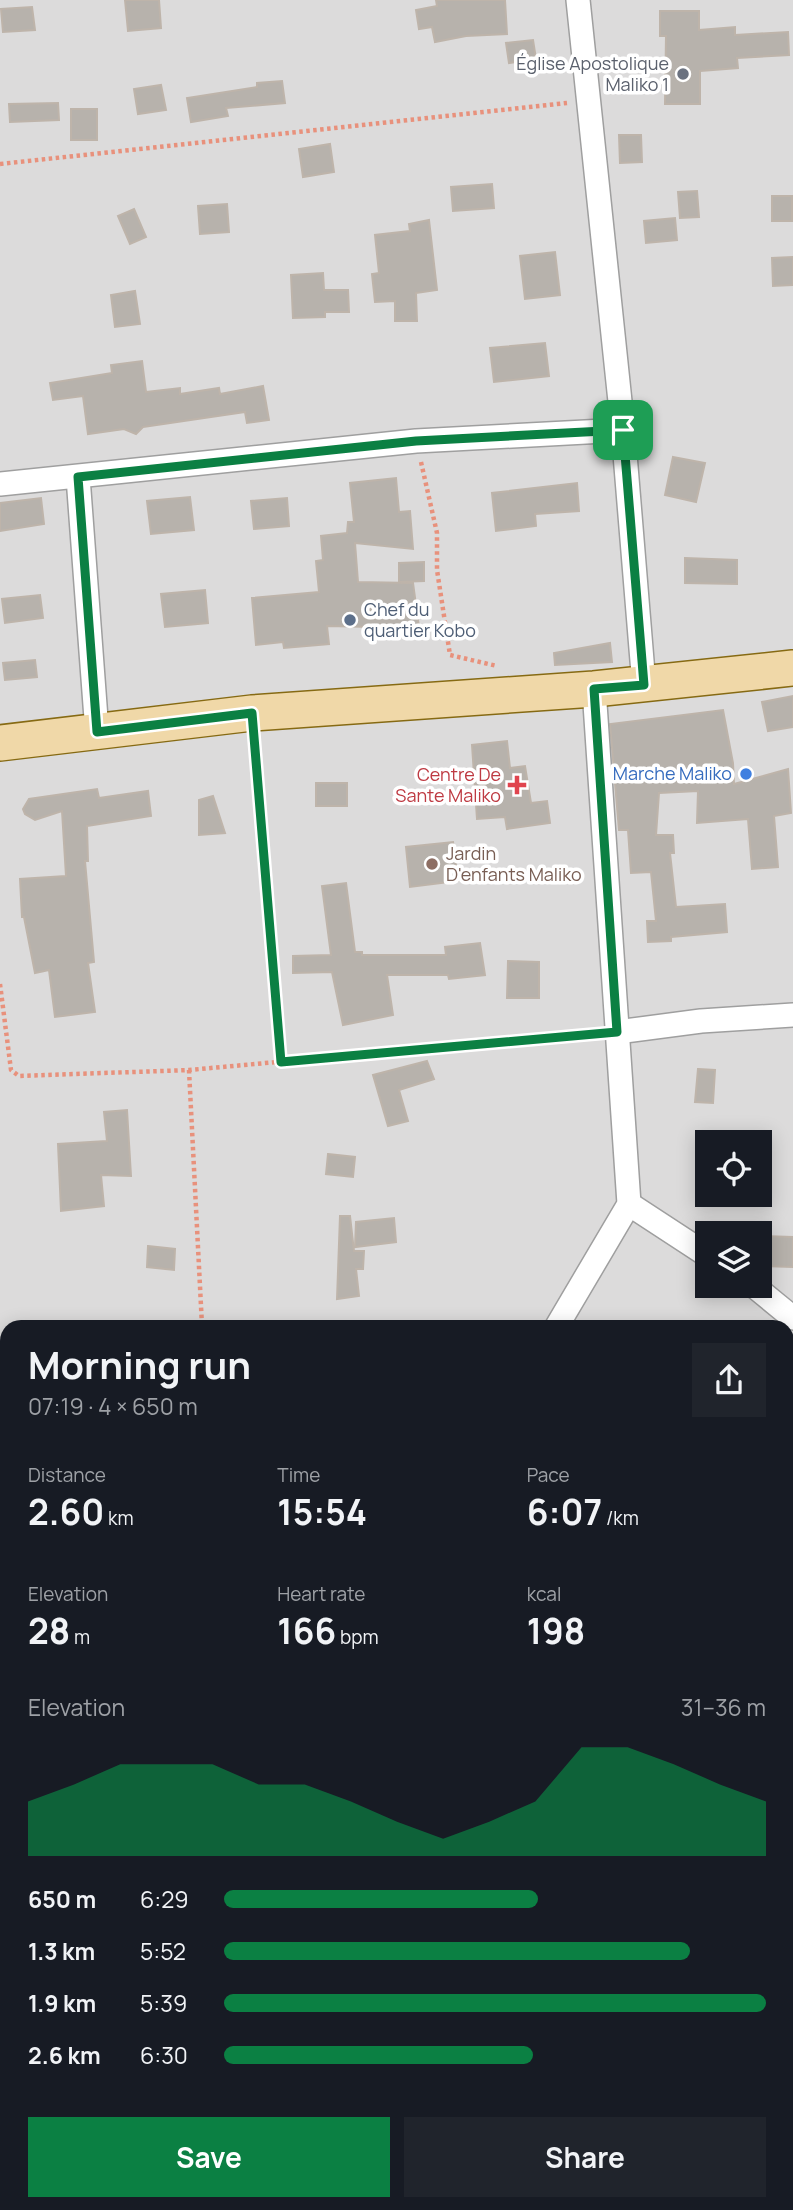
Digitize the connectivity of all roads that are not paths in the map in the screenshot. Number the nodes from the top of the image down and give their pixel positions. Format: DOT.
graph roads {
  1 [pos="578,0"];
  2 [pos="623,430"];
  3 [pos="78,477"];
  4 [pos="0,484"];
  5 [pos="793,668"];
  6 [pos="644,685"];
  7 [pos="594,689"];
  8 [pos="97,732"];
  9 [pos="0,743"];
  10 [pos="793,1015"];
  11 [pos="617,1032"];
  12 [pos="629,1204"];
  13 [pos="695,1247"];
  14 [pos="769,1298"];
  15 [pos="793,1318"];
  16 [pos="561,1320"];
  1 -- 2 [label="street"];
  2 -- 3 [label="street"];
  2 -- 6 [label="street"];
  3 -- 4 [label="street"];
  3 -- 8 [label="street"];
  5 -- 6 [label="main road"];
  6 -- 7 [label="main road"];
  7 -- 8 [label="main road"];
  7 -- 11 [label="street"];
  8 -- 9 [label="main road"];
  10 -- 11 [label="street"];
  11 -- 12 [label="street"];
  12 -- 13 [label="street"];
  12 -- 16 [label="street"];
  14 -- 15 [label="street"];
}
